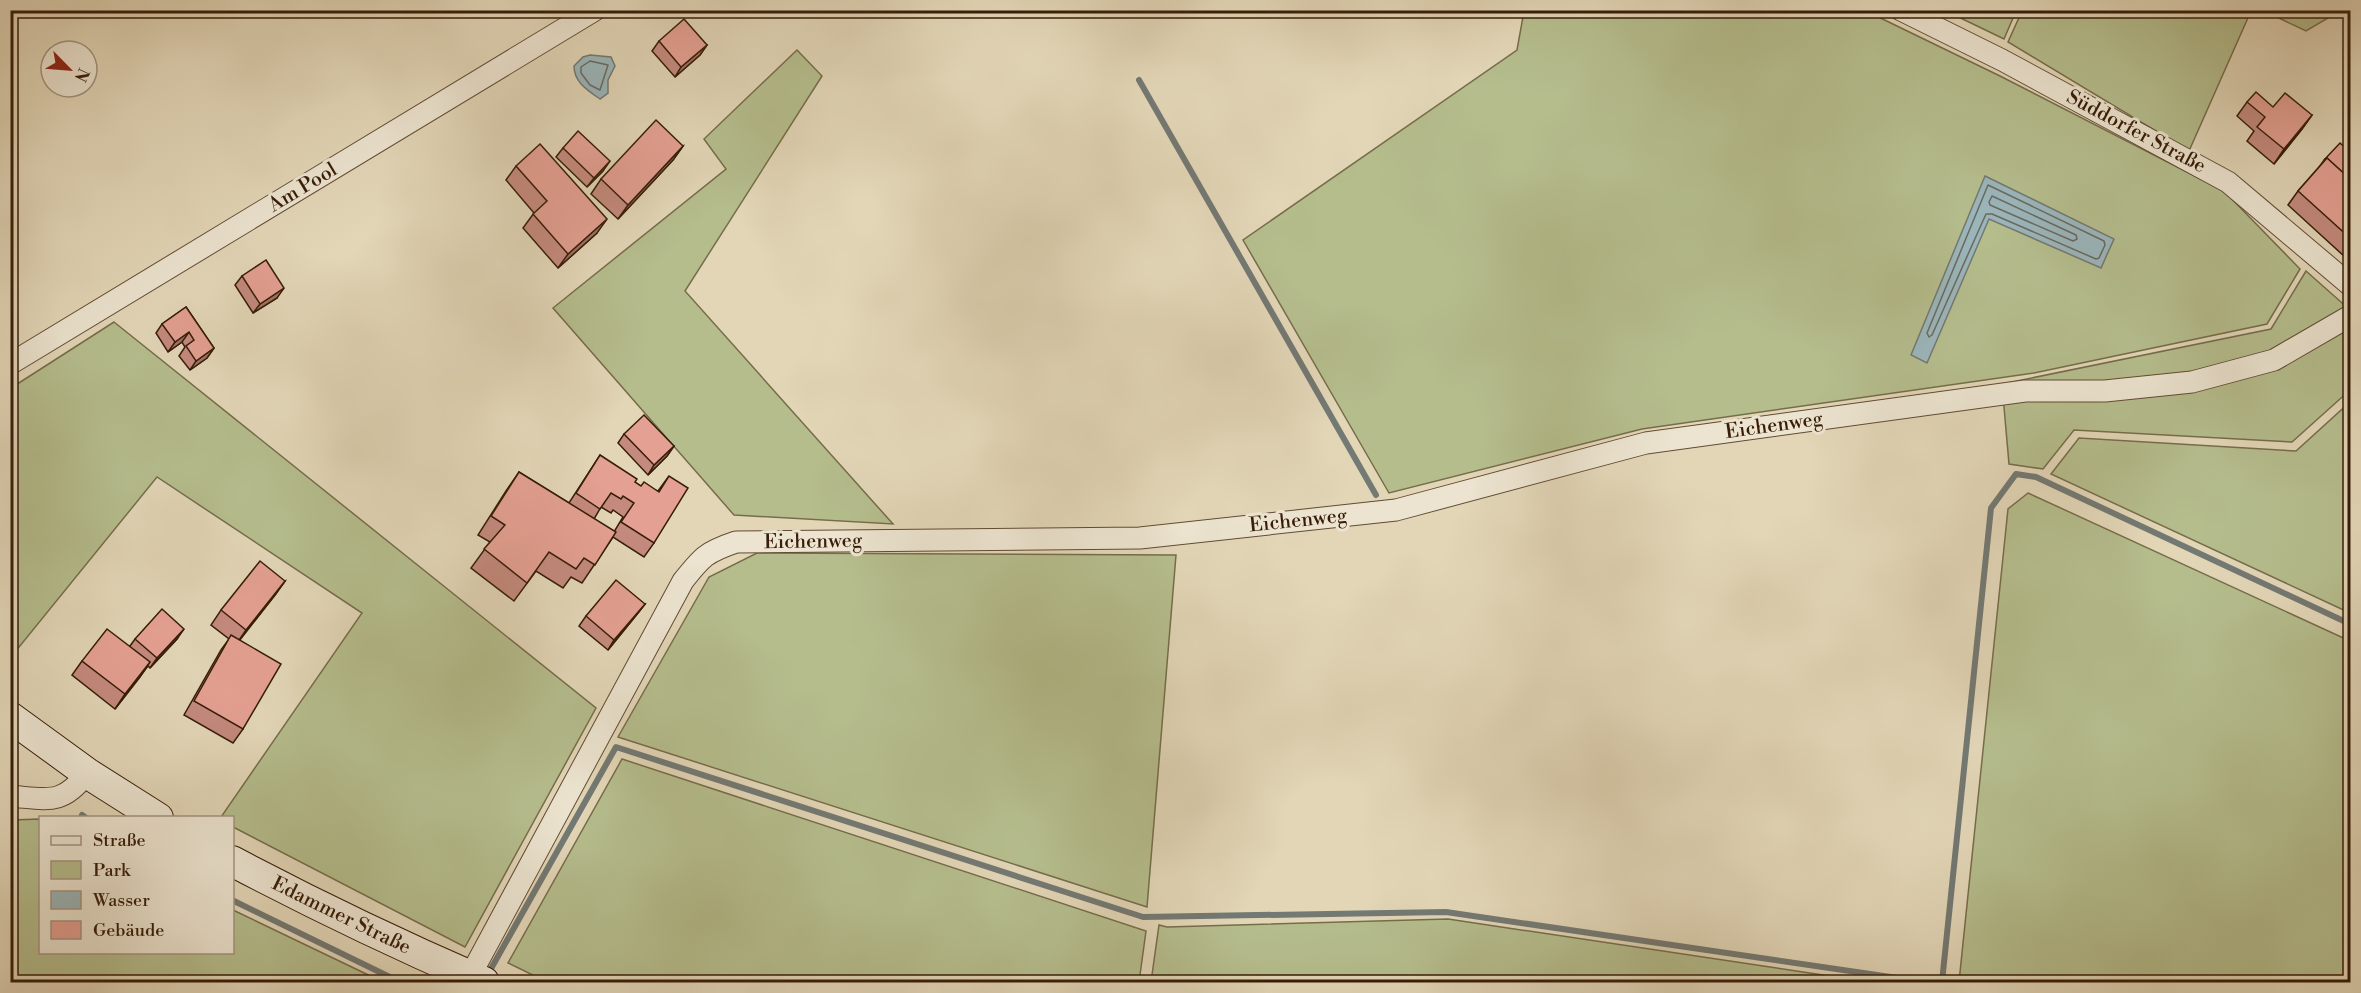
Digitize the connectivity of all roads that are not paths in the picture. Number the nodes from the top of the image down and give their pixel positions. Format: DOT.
graph roads {
  1 [pos="595,10"];
  2 [pos="1901,10"];
  3 [pos="2350,285"];
  4 [pos="2350,316"];
  5 [pos="10,364"];
  6 [pos="10,717"];
  7 [pos="87,773"];
  8 [pos="10,796"];
  9 [pos="155,816"];
  10 [pos="234,862"];
  11 [pos="476,979"];
  1 -- 5 [label="street, Am Pool"];
  2 -- 3 [label="street, Süddorfer Straße"];
  4 -- 11 [label="street, Eichenweg"];
  6 -- 7 [label="main road"];
  7 -- 8 [label="street"];
  7 -- 9 [label="main road"];
  10 -- 11 [label="main road, Edammer Straße"];
}
